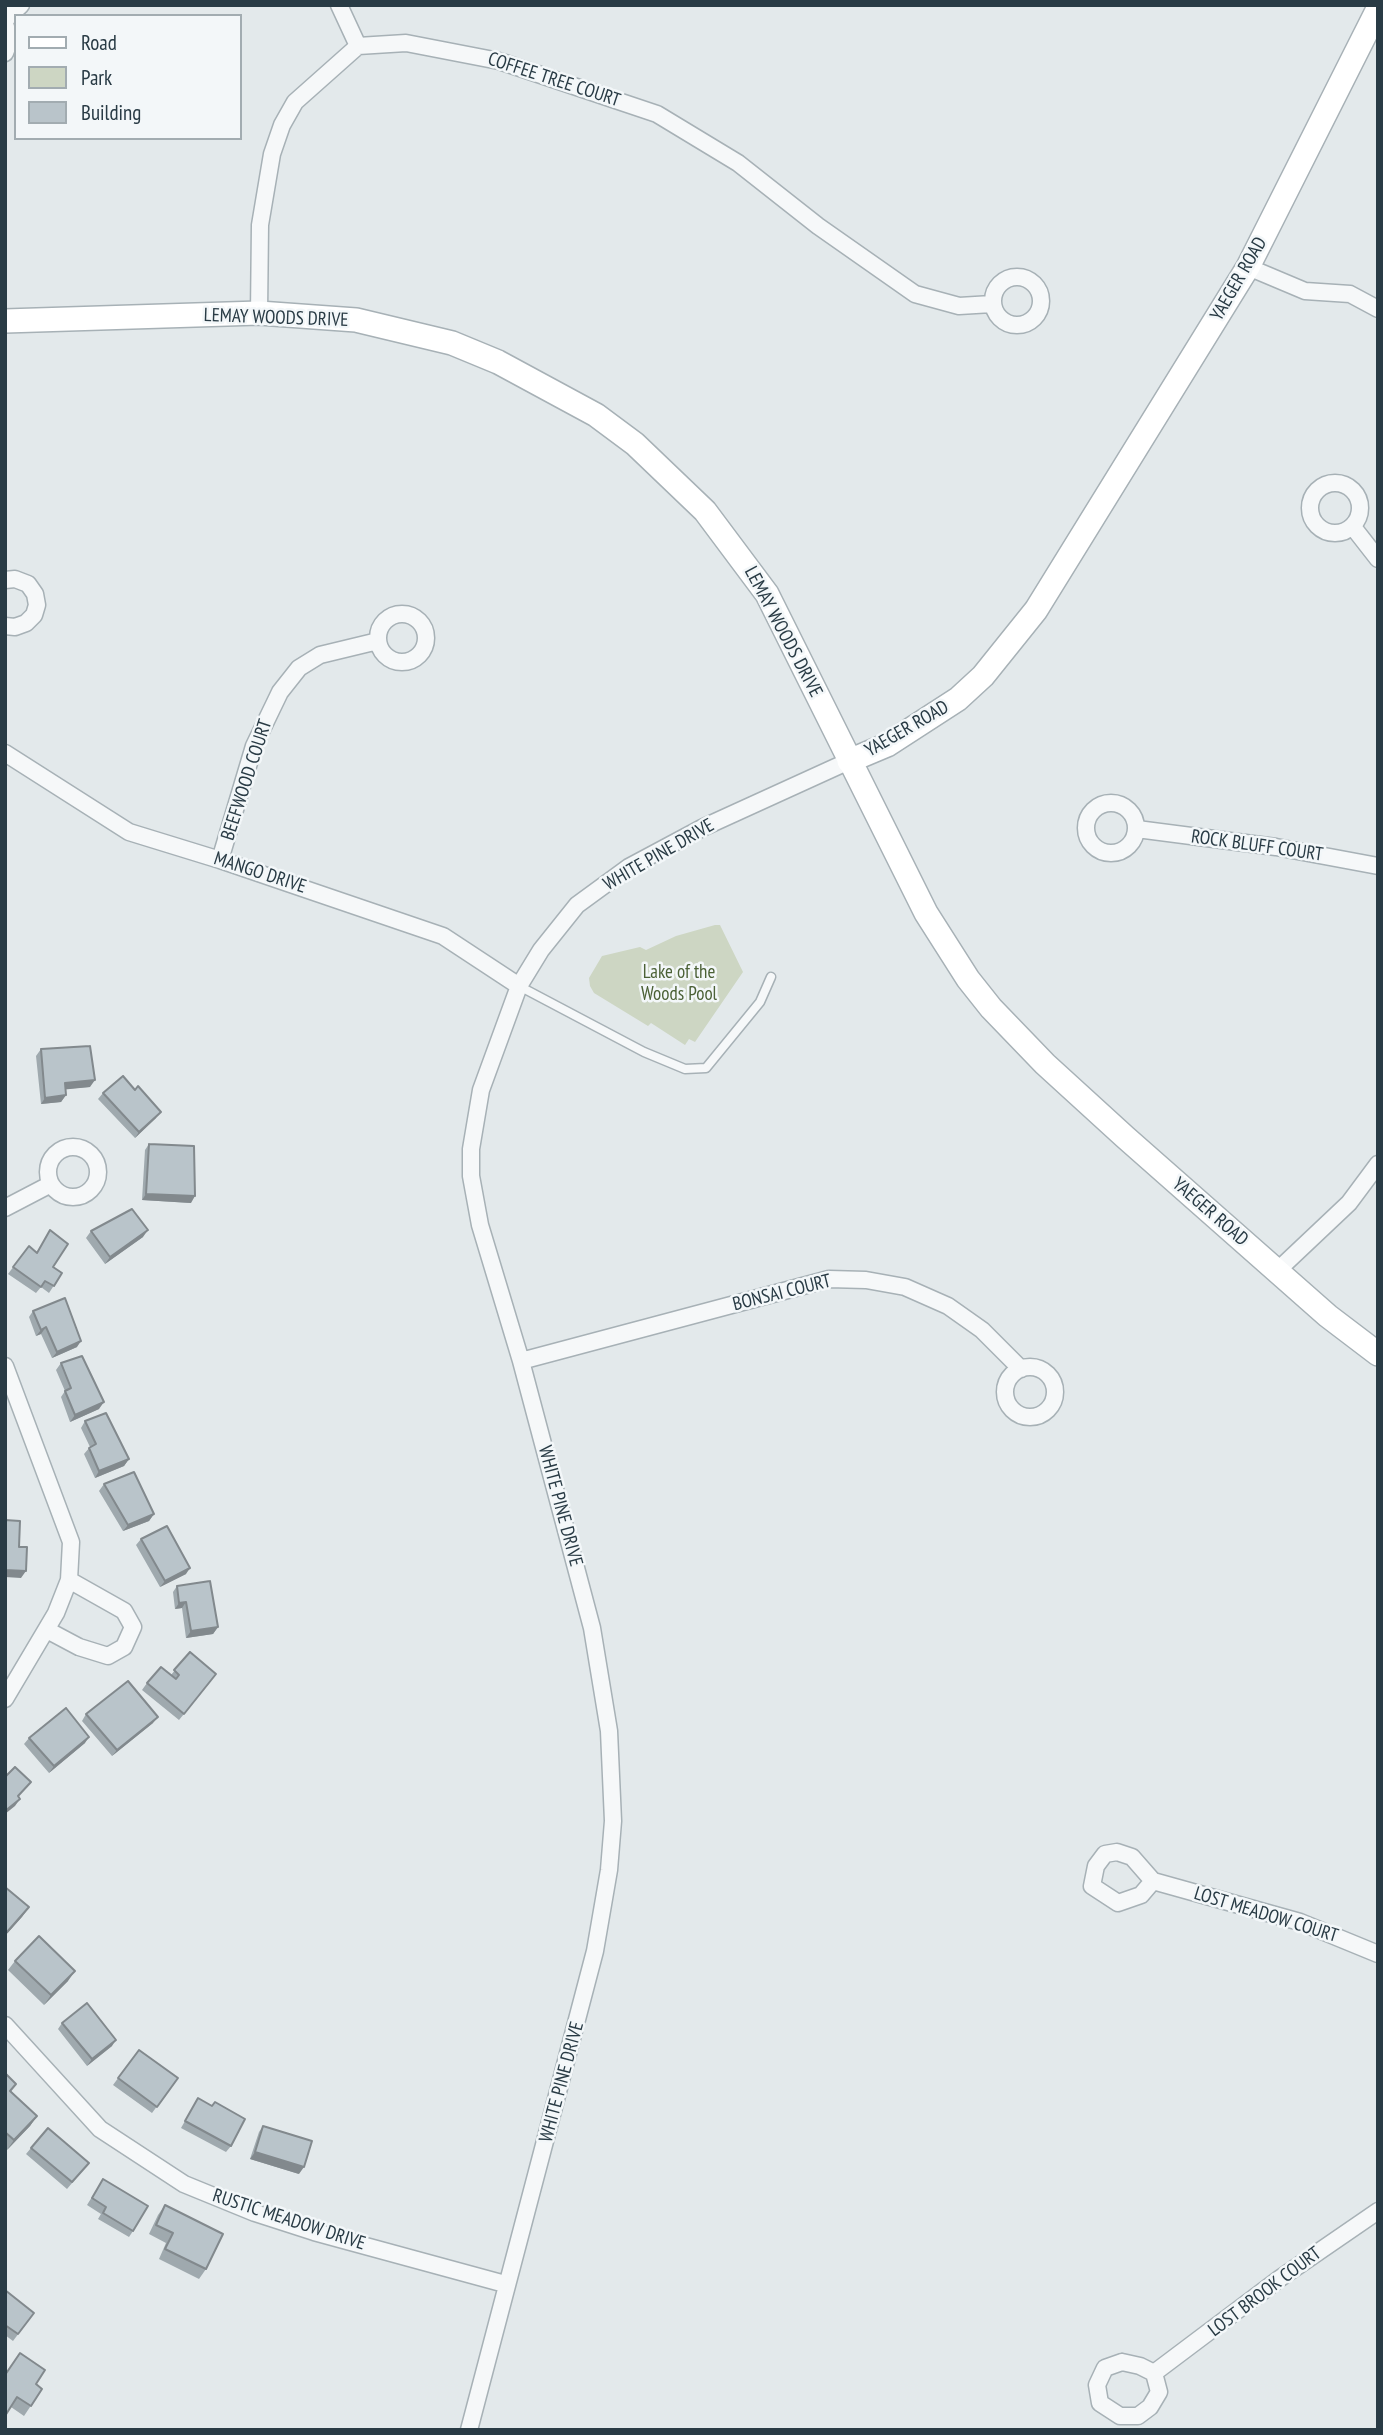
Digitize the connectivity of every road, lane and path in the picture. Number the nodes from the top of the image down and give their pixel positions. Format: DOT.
graph roads {
  1 [pos="21,5"];
  2 [pos="339,5"];
  3 [pos="1378,9"];
  4 [pos="5,22"];
  5 [pos="358,46"];
  6 [pos="5,52"];
  7 [pos="1248,267"];
  8 [pos="992,304"];
  9 [pos="1378,309"];
  10 [pos="259,313"];
  11 [pos="5,321"];
  12 [pos="1353,527"];
  13 [pos="1378,559"];
  14 [pos="5,580"];
  15 [pos="6,630"];
  16 [pos="378,640"];
  17 [pos="5,753"];
  18 [pos="849,761"];
  19 [pos="1137,829"];
  20 [pos="220,860"];
  21 [pos="1378,866"];
  22 [pos="771,977"];
  23 [pos="519,986"];
  24 [pos="1378,1164"];
  25 [pos="51,1184"];
  26 [pos="5,1208"];
  27 [pos="1277,1271"];
  28 [pos="1378,1354"];
  29 [pos="522,1362"];
  30 [pos="5,1366"];
  31 [pos="1021,1369"];
  32 [pos="69,1580"];
  33 [pos="47,1630"];
  34 [pos="5,1699"];
  35 [pos="1153,1881"];
  36 [pos="1378,1954"];
  37 [pos="5,2025"];
  38 [pos="1378,2211"];
  39 [pos="505,2284"];
  40 [pos="1154,2373"];
  41 [pos="469,2430"];
  1 -- 4 [label="street"];
  2 -- 5 [label="street"];
  3 -- 7 [label="street, YAEGER ROAD"];
  4 -- 6 [label="street"];
  5 -- 8 [label="street, COFFEE TREE COURT"];
  5 -- 10 [label="street"];
  7 -- 9 [label="street"];
  7 -- 18 [label="street, YAEGER ROAD"];
  10 -- 11 [label="street, LEMAY WOODS DRIVE"];
  10 -- 18 [label="street, LEMAY WOODS DRIVE"];
  12 -- 13 [label="street"];
  14 -- 15 [label="street"];
  16 -- 20 [label="street, BEEFWOOD COURT"];
  17 -- 20 [label="street, MANGO DRIVE"];
  18 -- 23 [label="street, WHITE PINE DRIVE"];
  18 -- 27 [label="street, YAEGER ROAD"];
  19 -- 21 [label="street, ROCK BLUFF COURT"];
  20 -- 23 [label="street, MANGO DRIVE"];
  22 -- 23 [label="lane"];
  23 -- 29 [label="street, WHITE PINE DRIVE"];
  24 -- 27 [label="street"];
  25 -- 26 [label="street"];
  27 -- 28 [label="street, YAEGER ROAD"];
  29 -- 31 [label="street, BONSAI COURT"];
  29 -- 39 [label="street, WHITE PINE DRIVE"];
  30 -- 32 [label="street"];
  32 -- 33 [label="street"];
  32 -- 33 [label="street"];
  33 -- 34 [label="street"];
  35 -- 36 [label="street, LOST MEADOW COURT"];
  37 -- 39 [label="street, RUSTIC MEADOW DRIVE"];
  38 -- 40 [label="street, LOST BROOK COURT"];
  39 -- 41 [label="street, WHITE PINE DRIVE"];
}
